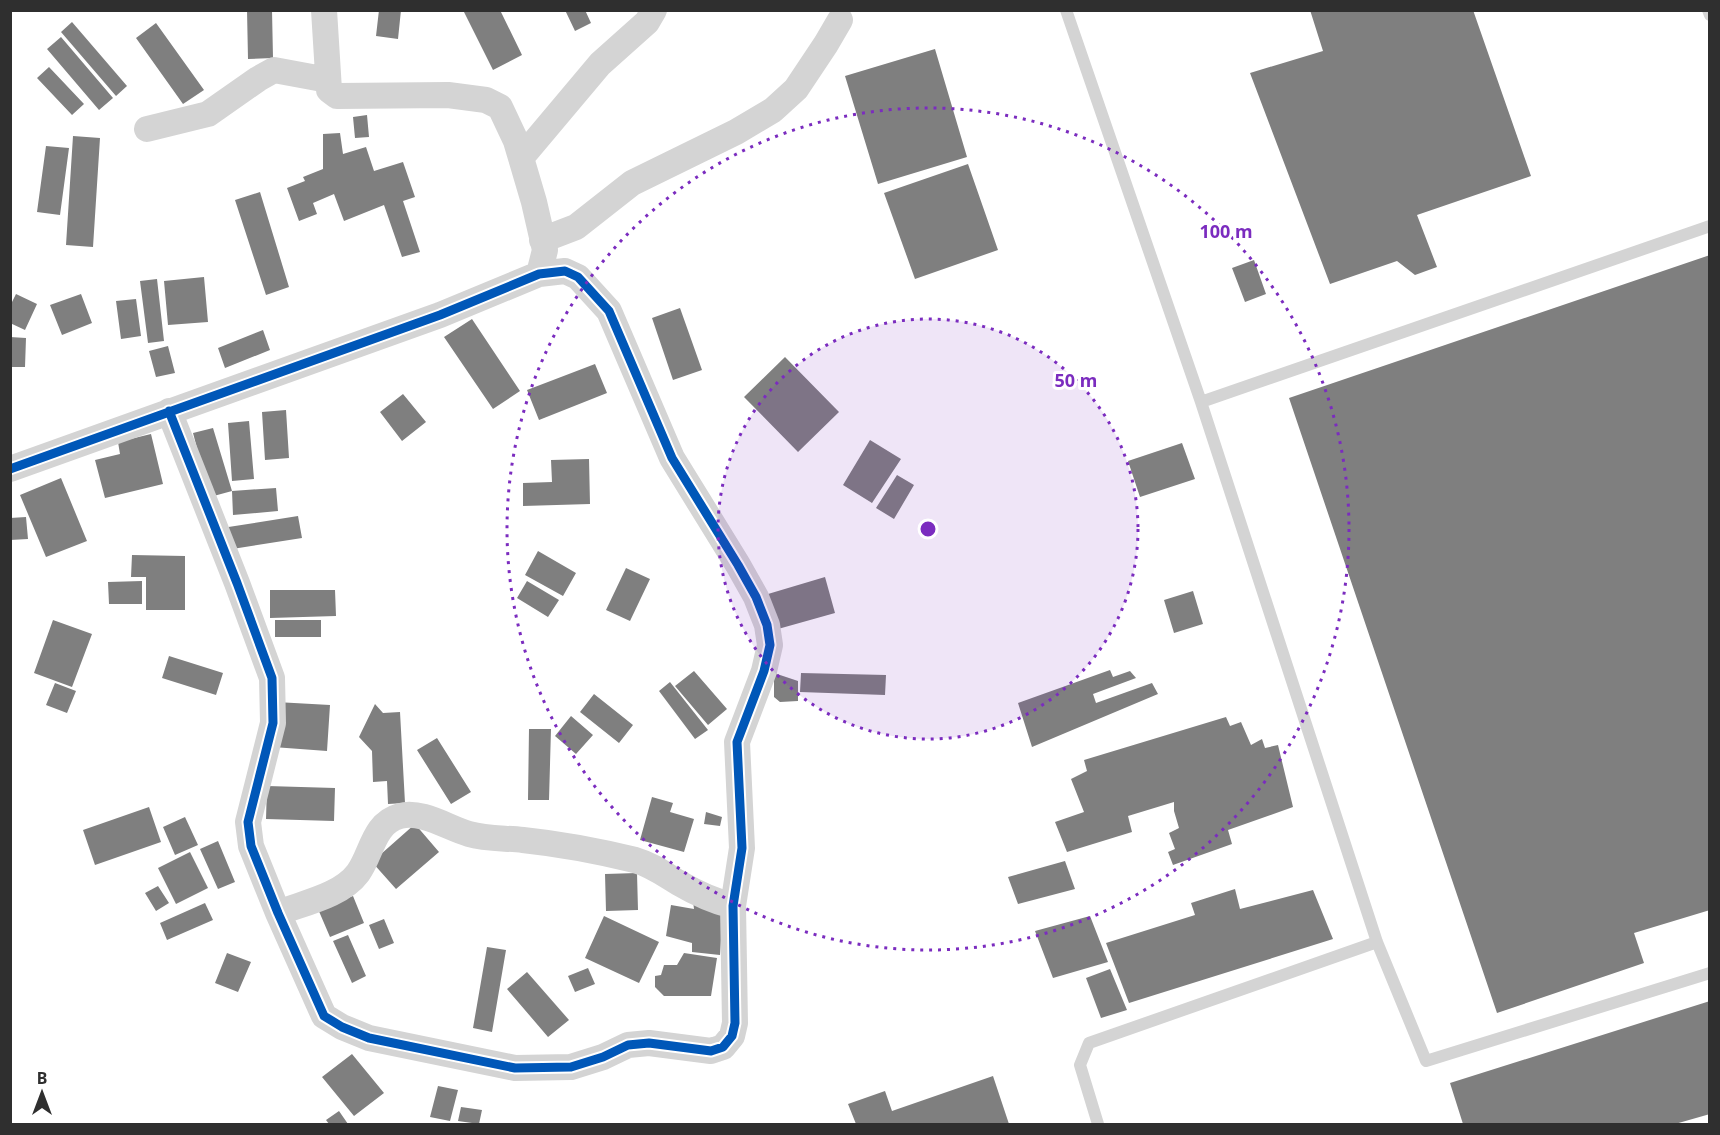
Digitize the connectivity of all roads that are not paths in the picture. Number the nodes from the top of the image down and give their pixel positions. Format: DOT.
graph roads {
  1 [pos="324,10"];
  2 [pos="654,10"];
  3 [pos="1066,10"];
  4 [pos="1708,10"];
  5 [pos="1710,15"];
  6 [pos="840,20"];
  7 [pos="328,80"];
  8 [pos="147,129"];
  9 [pos="521,158"];
  10 [pos="1710,226"];
  11 [pos="542,240"];
  12 [pos="539,274"];
  13 [pos="1201,402"];
  14 [pos="169,411"];
  15 [pos="10,469"];
  16 [pos="733,906"];
  17 [pos="278,913"];
  18 [pos="1377,942"];
  19 [pos="1710,973"];
  20 [pos="1098,1125"];
  1 -- 7 [label="street"];
  2 -- 9 [label="street"];
  3 -- 13 [label="lane"];
  4 -- 5 [label="lane"];
  6 -- 11 [label="street"];
  7 -- 8 [label="street"];
  7 -- 9 [label="street"];
  9 -- 11 [label="street"];
  10 -- 13 [label="lane"];
  11 -- 12 [label="street"];
  12 -- 14 [label="street"];
  12 -- 16 [label="street"];
  13 -- 18 [label="lane"];
  14 -- 15 [label="street"];
  14 -- 17 [label="street"];
  16 -- 17 [label="street"];
  16 -- 17 [label="street"];
  18 -- 19 [label="lane"];
  18 -- 20 [label="lane"];
}
